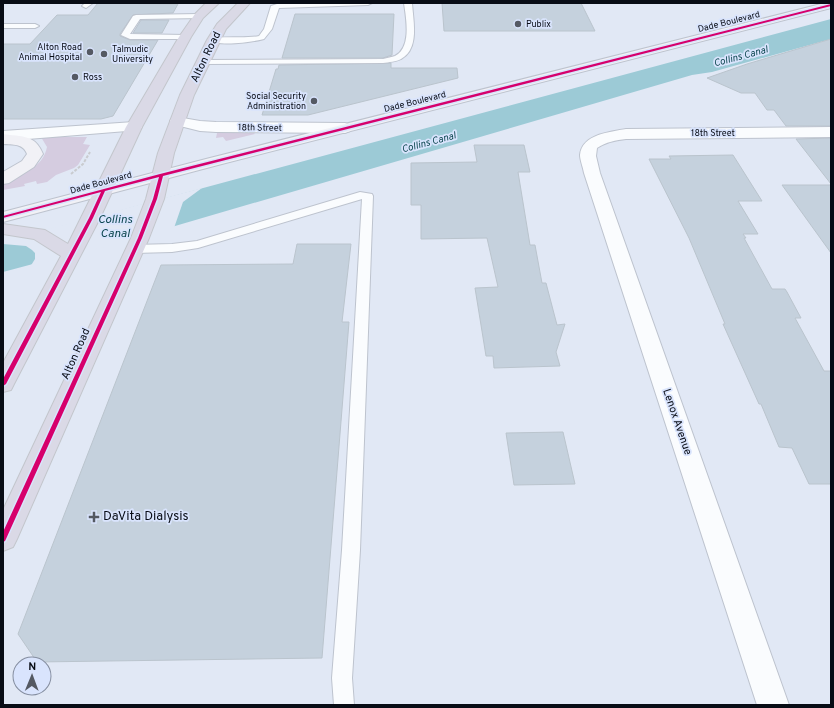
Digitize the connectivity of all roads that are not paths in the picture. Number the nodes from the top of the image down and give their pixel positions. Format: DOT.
graph roads {
  1 [pos="214,3"];
  2 [pos="244,3"];
  3 [pos="368,3"];
  4 [pos="408,3"];
  5 [pos="824,5"];
  6 [pos="199,16"];
  7 [pos="3,26"];
  8 [pos="35,26"];
  9 [pos="185,37"];
  10 [pos="213,40"];
  11 [pos="202,62"];
  12 [pos="177,121"];
  13 [pos="134,127"];
  14 [pos="345,128"];
  15 [pos="831,132"];
  16 [pos="3,137"];
  17 [pos="597,141"];
  18 [pos="161,175"];
  19 [pos="3,179"];
  20 [pos="104,190"];
  21 [pos="3,217"];
  22 [pos="3,229"];
  23 [pos="137,243"];
  24 [pos="71,257"];
  25 [pos="3,383"];
  26 [pos="3,539"];
  27 [pos="344,705"];
  28 [pos="773,705"];
  1 -- 6 [label="highway"];
  2 -- 10 [label="highway, Alton Road"];
  3 -- 10 [label="lane"];
  4 -- 11 [label="lane"];
  5 -- 14 [label="main road, Dade Boulevard"];
  6 -- 9 [label="highway"];
  6 -- 9 [label="lane"];
  7 -- 8 [label="lane"];
  9 -- 13 [label="highway"];
  10 -- 11 [label="highway, Alton Road"];
  11 -- 12 [label="highway, Alton Road"];
  12 -- 14 [label="street, 18th Street"];
  12 -- 18 [label="highway, Alton Road"];
  13 -- 16 [label="street"];
  13 -- 20 [label="highway"];
  14 -- 18 [label="main road, Dade Boulevard"];
  15 -- 17 [label="street, 18th Street"];
  16 -- 19 [label="main road"];
  17 -- 28 [label="street, Lenox Avenue"];
  18 -- 20 [label="main road, Dade Boulevard"];
  18 -- 23 [label="highway, Alton Road"];
  20 -- 21 [label="main road, Dade Boulevard"];
  20 -- 24 [label="highway"];
  22 -- 24 [label="highway"];
  23 -- 26 [label="highway, Alton Road"];
  23 -- 27 [label="lane"];
  24 -- 25 [label="highway"];
}
